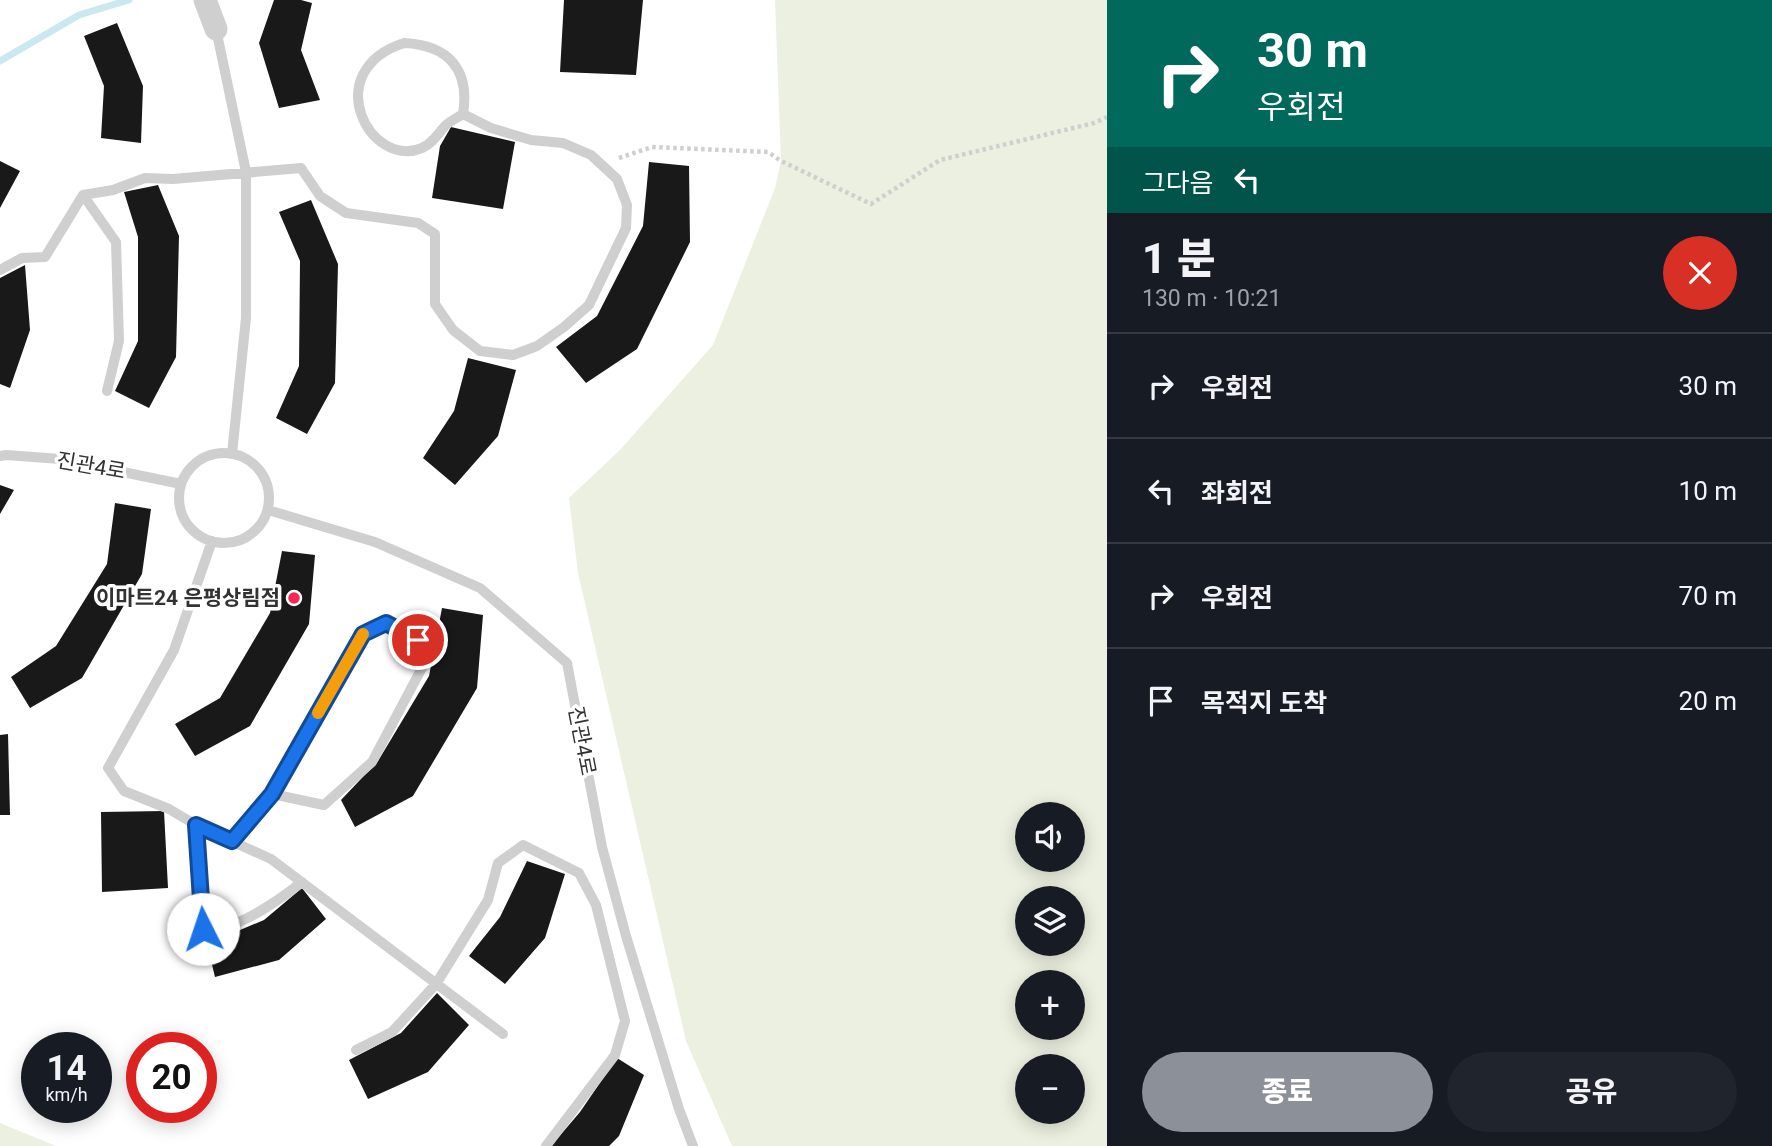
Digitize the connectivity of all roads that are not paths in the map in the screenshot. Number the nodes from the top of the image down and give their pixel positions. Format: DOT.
graph roads {
  1 [pos="205,0"];
  2 [pos="216,29"];
  3 [pos="463,114"];
  4 [pos="246,172"];
  5 [pos="83,195"];
  6 [pos="0,270"];
  7 [pos="107,391"];
  8 [pos="232,454"];
  9 [pos="0,456"];
  10 [pos="181,484"];
  11 [pos="268,510"];
  12 [pos="212,541"];
  13 [pos="272,794"];
  14 [pos="196,825"];
  15 [pos="232,841"];
  16 [pos="302,882"];
  17 [pos="436,984"];
  18 [pos="503,1034"];
  19 [pos="356,1050"];
  20 [pos="545,1146"];
  21 [pos="693,1146"];
  1 -- 2 [label="street"];
  2 -- 4 [label="lane"];
  3 -- 3 [label="lane"];
  3 -- 4 [label="lane"];
  4 -- 5 [label="lane"];
  4 -- 8 [label="lane"];
  5 -- 6 [label="lane"];
  5 -- 7 [label="lane"];
  8 -- 10 [label="lane"];
  8 -- 11 [label="lane"];
  9 -- 10 [label="lane, 진관4로"];
  10 -- 12 [label="lane"];
  11 -- 12 [label="lane"];
  11 -- 21 [label="lane, 진관4로"];
  12 -- 14 [label="lane"];
  13 -- 13 [label="lane"];
  13 -- 15 [label="lane"];
  14 -- 15 [label="lane"];
  14 -- 16 [label="lane"];
  15 -- 16 [label="lane"];
  16 -- 17 [label="lane"];
  17 -- 18 [label="lane"];
  17 -- 19 [label="lane"];
  17 -- 20 [label="lane"];
}
